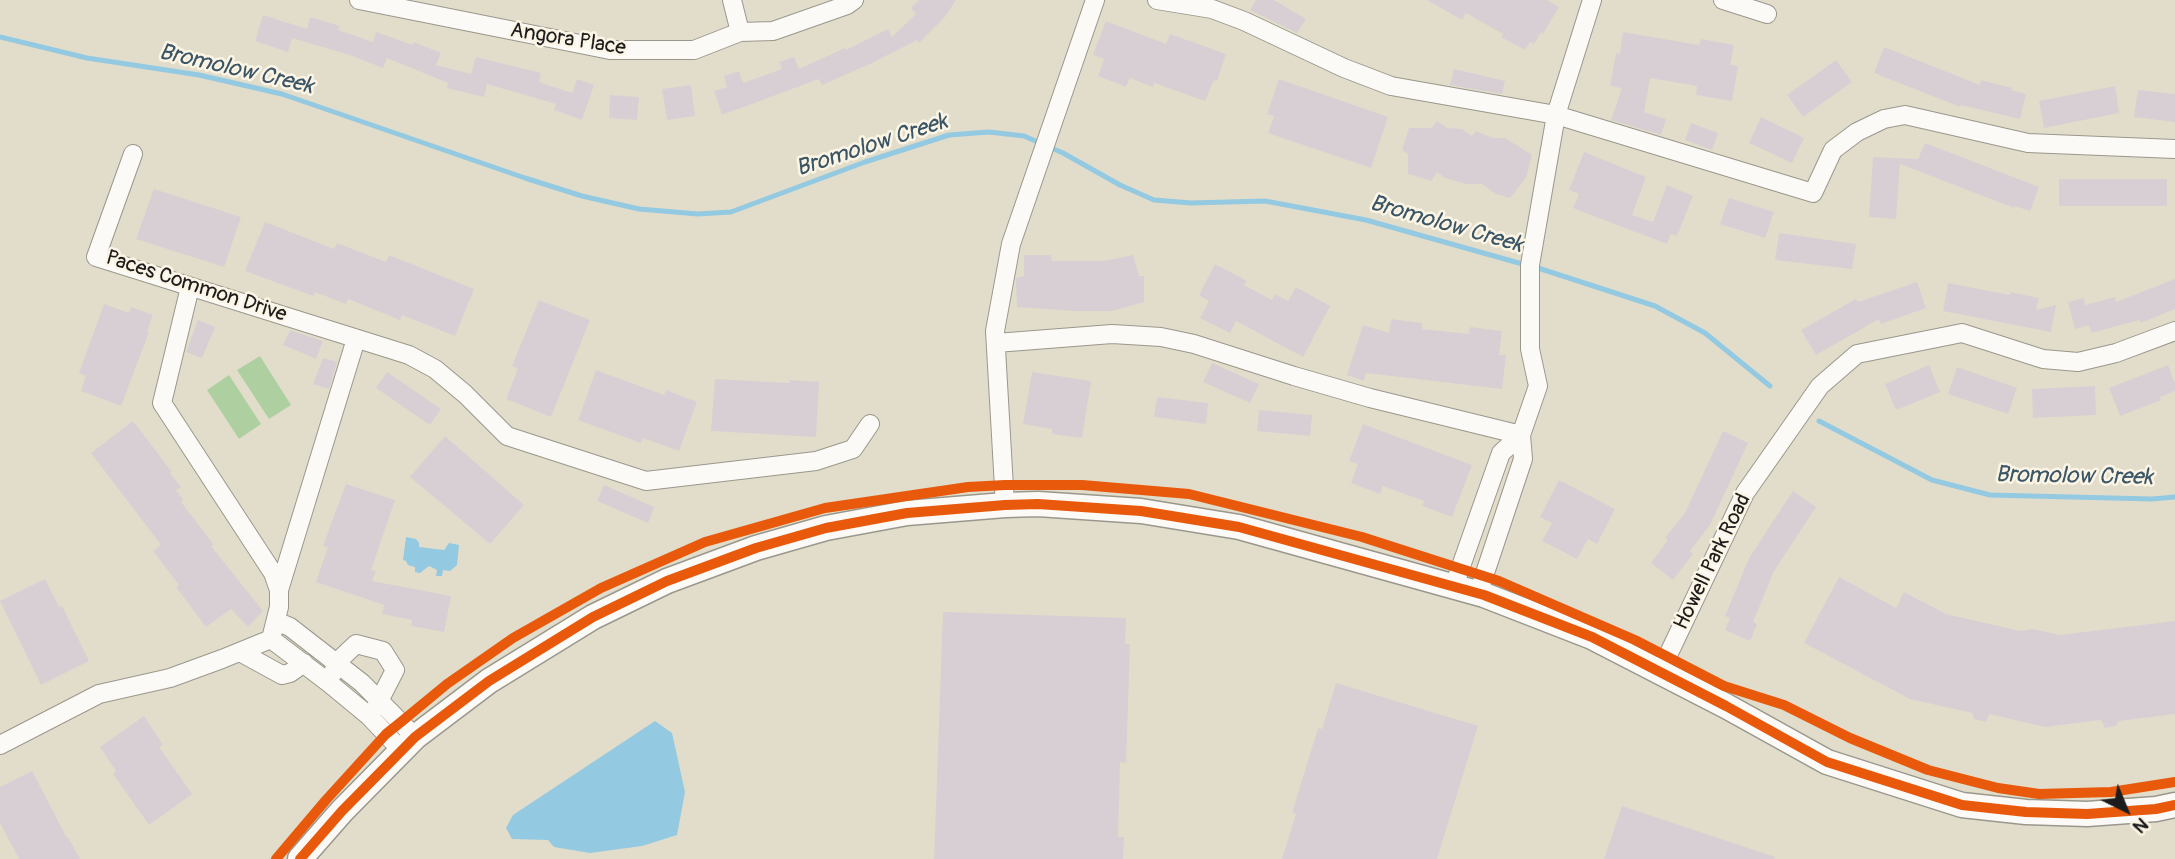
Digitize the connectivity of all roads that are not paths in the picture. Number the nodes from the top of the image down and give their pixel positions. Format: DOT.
graph roads {
  1 [pos="359,0"];
  2 [pos="732,0"];
  3 [pos="854,0"];
  4 [pos="1095,0"];
  5 [pos="1157,0"];
  6 [pos="1592,0"];
  7 [pos="1723,0"];
  8 [pos="1767,14"];
  9 [pos="740,32"];
  10 [pos="1556,115"];
  11 [pos="2175,149"];
  12 [pos="133,154"];
  13 [pos="190,287"];
  14 [pos="2175,331"];
  15 [pos="356,339"];
  16 [pos="996,343"];
  17 [pos="870,424"];
  18 [pos="1521,435"];
  19 [pos="1493,475"];
  20 [pos="1515,482"];
  21 [pos="1005,505"];
  22 [pos="1480,509"];
  23 [pos="1503,517"];
  24 [pos="1454,586"];
  25 [pos="279,590"];
  26 [pos="1478,594"];
  27 [pos="276,621"];
  28 [pos="271,639"];
  29 [pos="240,652"];
  30 [pos="304,663"];
  31 [pos="336,663"];
  32 [pos="1660,672"];
  33 [pos="329,683"];
  34 [pos="380,700"];
  35 [pos="369,716"];
  36 [pos="408,743"];
  37 [pos="0,745"];
  38 [pos="2175,805"];
  39 [pos="300,859"];
  1 -- 9 [label="street, Angora Place"];
  2 -- 9 [label="street"];
  3 -- 9 [label="street, Angora Place"];
  4 -- 16 [label="street"];
  5 -- 10 [label="street"];
  6 -- 10 [label="street"];
  7 -- 8 [label="street"];
  10 -- 11 [label="street"];
  10 -- 18 [label="street"];
  12 -- 13 [label="street, Paces Common Drive"];
  13 -- 15 [label="street, Paces Common Drive"];
  13 -- 25 [label="street"];
  14 -- 32 [label="street, Howell Park Road"];
  15 -- 17 [label="street, Paces Common Drive"];
  15 -- 25 [label="street"];
  16 -- 18 [label="street"];
  16 -- 21 [label="street"];
  18 -- 19 [label="street"];
  18 -- 20 [label="street"];
  19 -- 20 [label="street"];
  19 -- 22 [label="street"];
  20 -- 23 [label="street"];
  21 -- 24 [label="street"];
  21 -- 36 [label="street"];
  22 -- 23 [label="street"];
  22 -- 24 [label="street"];
  23 -- 26 [label="street"];
  24 -- 26 [label="street"];
  25 -- 27 [label="street"];
  26 -- 32 [label="street"];
  27 -- 28 [label="street"];
  27 -- 31 [label="street"];
  28 -- 29 [label="street"];
  28 -- 30 [label="street"];
  29 -- 30 [label="street"];
  29 -- 37 [label="street"];
  30 -- 33 [label="street"];
  31 -- 33 [label="street"];
  31 -- 34 [label="street"];
  31 -- 34 [label="street"];
  32 -- 38 [label="street"];
  33 -- 35 [label="street"];
  34 -- 35 [label="street"];
  34 -- 36 [label="street"];
  35 -- 36 [label="street"];
  36 -- 39 [label="street"];
}
